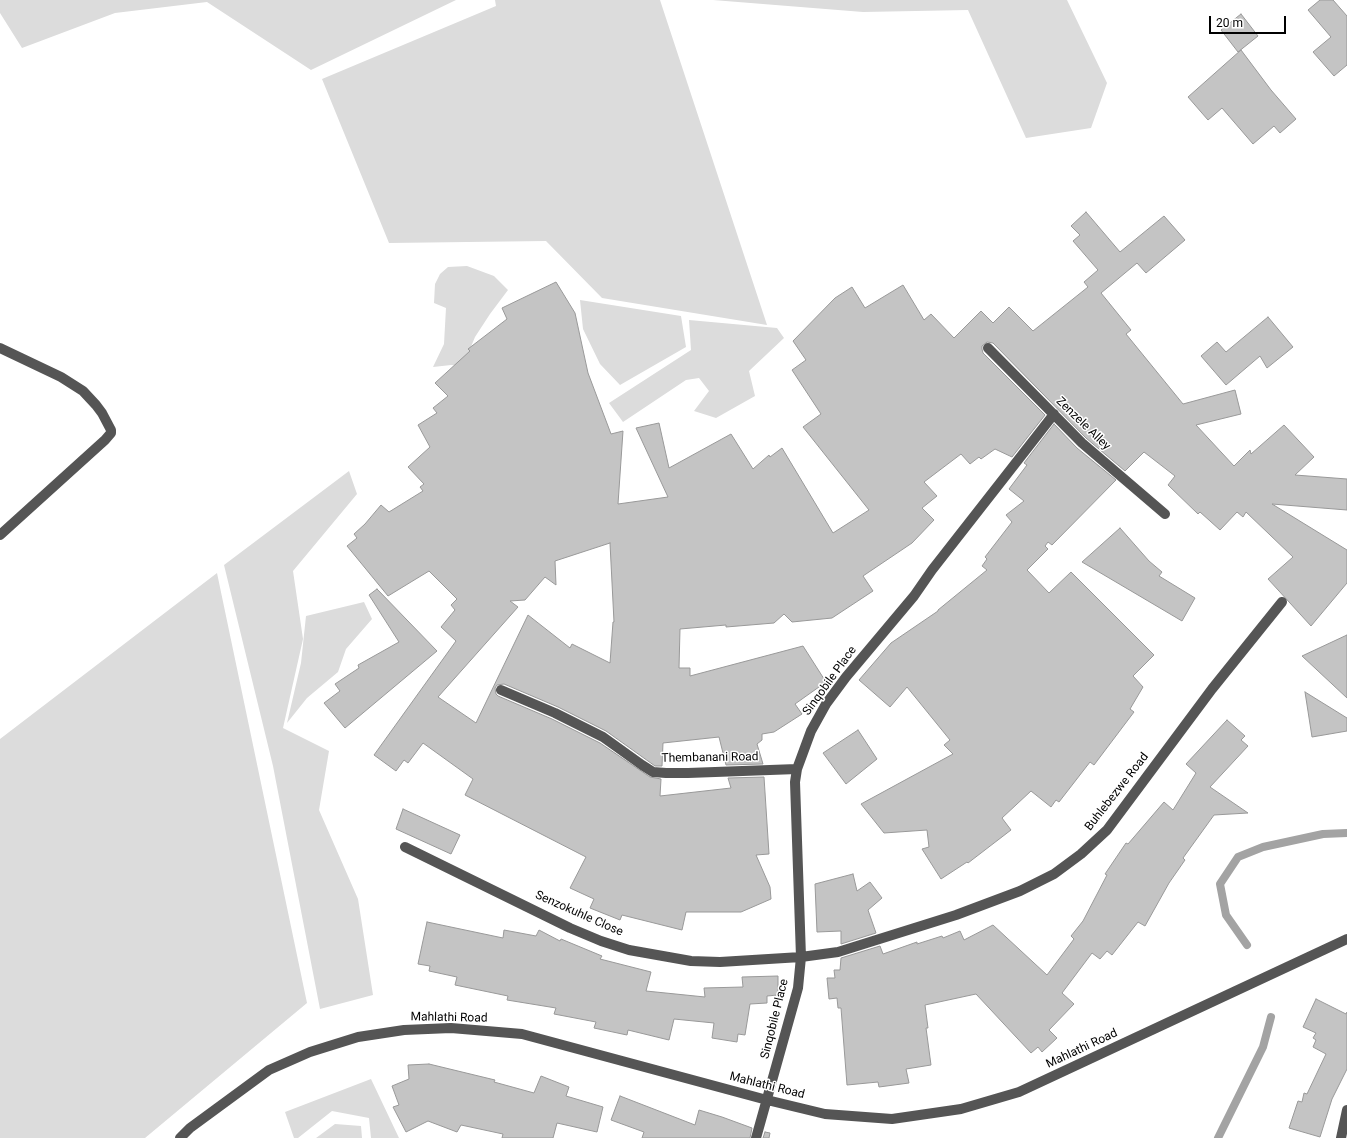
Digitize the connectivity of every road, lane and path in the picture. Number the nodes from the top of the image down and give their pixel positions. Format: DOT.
graph roads {
  1 [pos="0,348"];
  2 [pos="988,348"];
  3 [pos="1054,414"];
  4 [pos="1165,514"];
  5 [pos="0,535"];
  6 [pos="1282,602"];
  7 [pos="501,690"];
  8 [pos="797,769"];
  9 [pos="405,847"];
  10 [pos="1347,939"];
  11 [pos="801,957"];
  12 [pos="767,1100"];
  13 [pos="1347,1110"];
  14 [pos="180,1138"];
  15 [pos="756,1138"];
  16 [pos="1341,1138"];
  1 -- 5 [label="street"];
  2 -- 3 [label="street, Zenzele Alley"];
  3 -- 4 [label="street, Zenzele Alley"];
  3 -- 8 [label="street, Sinqobile Place"];
  6 -- 11 [label="street, Buhlebezwe Road"];
  7 -- 8 [label="street, Thembanani Road"];
  8 -- 11 [label="street, Sinqobile Place"];
  9 -- 11 [label="street, Senzokuhle Close"];
  10 -- 12 [label="street, Mahlathi Road"];
  11 -- 12 [label="street, Sinqobile Place"];
  12 -- 14 [label="street, Mahlathi Road"];
  12 -- 15 [label="street, Sinqobile Place"];
  13 -- 16 [label="street"];
}
